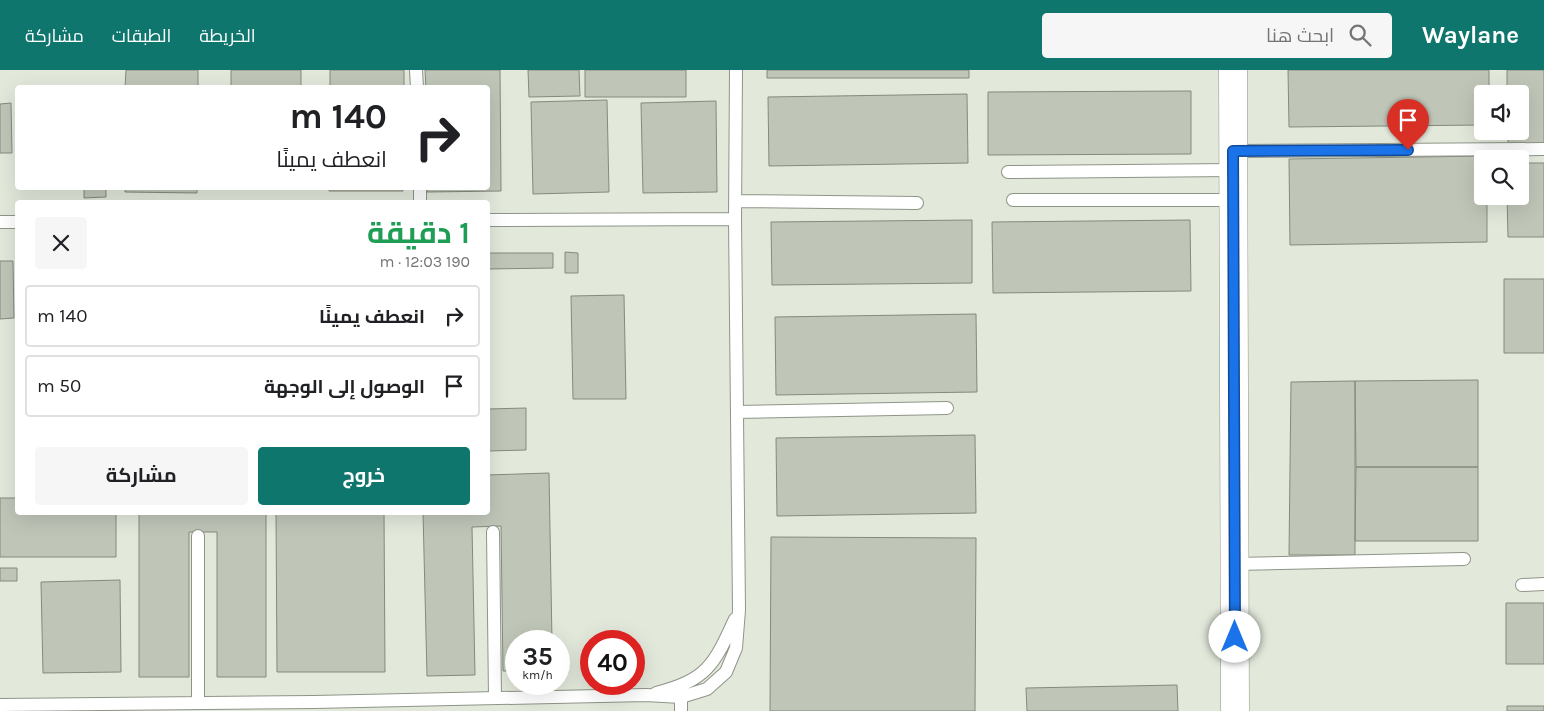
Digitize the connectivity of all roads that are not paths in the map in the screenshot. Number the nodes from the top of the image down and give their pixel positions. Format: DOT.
graph roads {
  1 [pos="416,70"];
  2 [pos="736,70"];
  3 [pos="1233,70"];
  4 [pos="417,85"];
  5 [pos="1544,149"];
  6 [pos="1233,160"];
  7 [pos="1008,172"];
  8 [pos="1013,200"];
  9 [pos="1232,200"];
  10 [pos="735,201"];
  11 [pos="917,203"];
  12 [pos="735,219"];
  13 [pos="490,220"];
  14 [pos="0,222"];
  15 [pos="15,222"];
  16 [pos="947,408"];
  17 [pos="737,412"];
  18 [pos="493,532"];
  19 [pos="198,536"];
  20 [pos="1464,559"];
  21 [pos="1234,564"];
  22 [pos="1544,584"];
  23 [pos="1522,585"];
  24 [pos="739,610"];
  25 [pos="646,695"];
  26 [pos="495,698"];
  27 [pos="681,698"];
  28 [pos="198,703"];
  29 [pos="0,705"];
  30 [pos="314,706"];
  31 [pos="682,711"];
  32 [pos="1235,711"];
  1 -- 4 [label="lane"];
  2 -- 10 [label="lane"];
  3 -- 6 [label="street"];
  5 -- 6 [label="lane"];
  6 -- 7 [label="lane"];
  6 -- 9 [label="street"];
  8 -- 9 [label="lane"];
  9 -- 21 [label="street"];
  10 -- 11 [label="lane"];
  10 -- 12 [label="lane"];
  12 -- 13 [label="lane"];
  12 -- 17 [label="lane"];
  14 -- 15 [label="lane"];
  16 -- 17 [label="lane"];
  17 -- 24 [label="lane"];
  18 -- 26 [label="lane"];
  19 -- 28 [label="lane"];
  20 -- 21 [label="lane"];
  21 -- 32 [label="street"];
  22 -- 23 [label="lane"];
  24 -- 25 [label="lane"];
  24 -- 27 [label="lane"];
  25 -- 26 [label="lane"];
  25 -- 27 [label="lane"];
  26 -- 30 [label="lane"];
  27 -- 31 [label="lane"];
  28 -- 29 [label="lane"];
  28 -- 30 [label="lane"];
}
